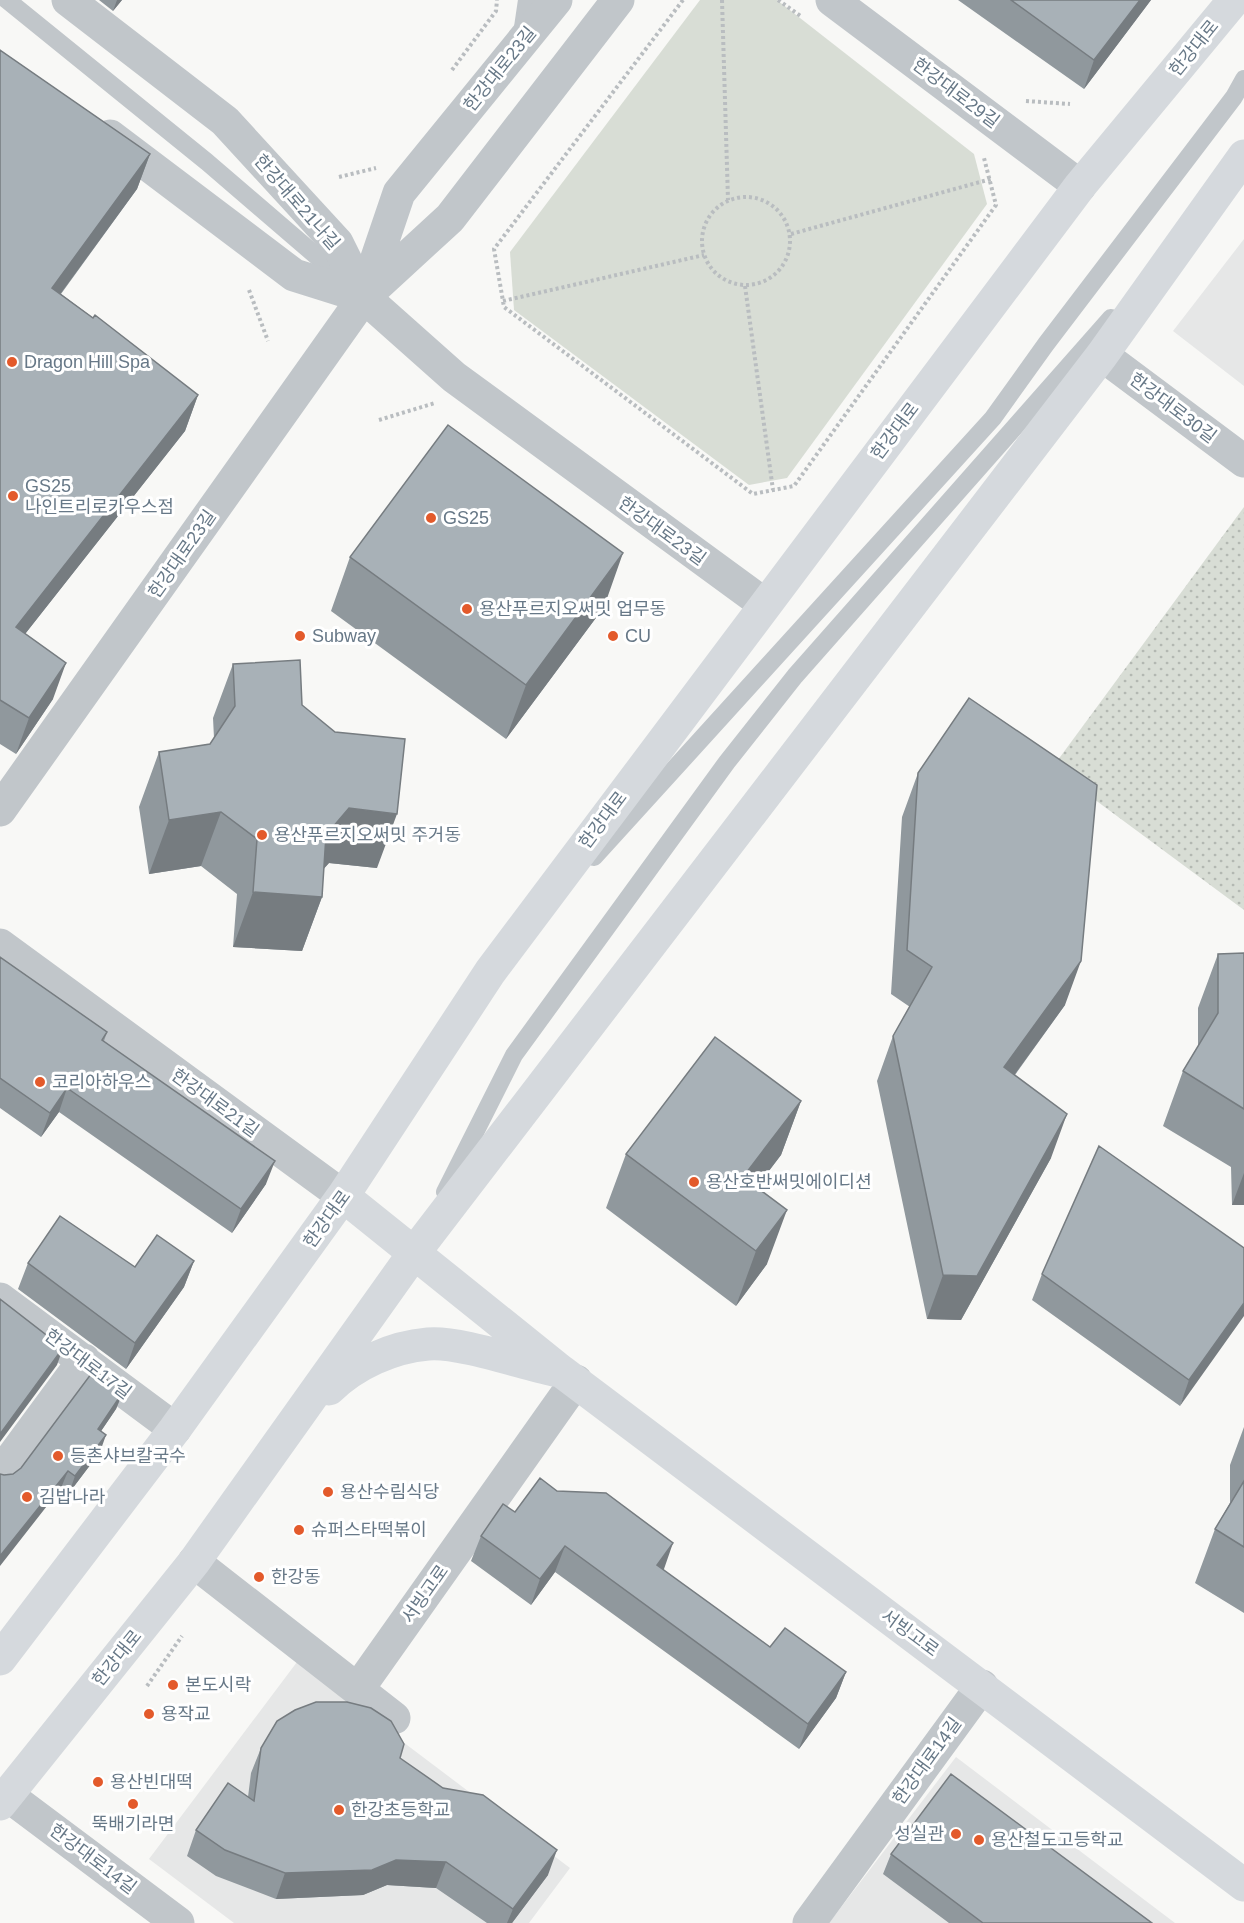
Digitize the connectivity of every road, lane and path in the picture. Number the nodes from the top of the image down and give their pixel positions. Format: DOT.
graph roads {
  1 [pos="8,0"];
  2 [pos="68,0"];
  3 [pos="497,0"];
  4 [pos="527,0"];
  5 [pos="556,0"];
  6 [pos="618,0"];
  7 [pos="683,0"];
  8 [pos="722,0"];
  9 [pos="778,0"];
  10 [pos="832,0"];
  11 [pos="1234,0"];
  12 [pos="807,21"];
  13 [pos="521,43"];
  14 [pos="448,75"];
  15 [pos="1244,79"];
  16 [pos="85,117"];
  17 [pos="981,147"];
  18 [pos="1244,156"];
  19 [pos="380,167"];
  20 [pos="339,177"];
  21 [pos="991,179"];
  22 [pos="1080,186"];
  23 [pos="728,200"];
  24 [pos="1188,231"];
  25 [pos="790,234"];
  26 [pos="704,255"];
  27 [pos="745,286"];
  28 [pos="249,290"];
  29 [pos="364,297"];
  30 [pos="503,301"];
  31 [pos="268,341"];
  32 [pos="1102,355"];
  33 [pos="435,403"];
  34 [pos="379,420"];
  35 [pos="1244,461"];
  36 [pos="773,490"];
  37 [pos="764,604"];
  38 [pos="0,810"];
  39 [pos="0,945"];
  40 [pos="490,972"];
  41 [pos="344,1196"];
  42 [pos="414,1253"];
  43 [pos="0,1299"];
  44 [pos="84,1360"];
  45 [pos="568,1376"];
  46 [pos="293,1423"];
  47 [pos="175,1430"];
  48 [pos="0,1474"];
  49 [pos="194,1562"];
  50 [pos="182,1636"];
  51 [pos="6,1639"];
  52 [pos="147,1686"];
  53 [pos="982,1686"];
  54 [pos="358,1689"];
  55 [pos="394,1718"];
  56 [pos="3,1799"];
  57 [pos="1244,1885"];
  58 [pos="178,1923"];
  59 [pos="809,1923"];
  1 -- 29 [label="lane"];
  2 -- 29 [label="street, 한강대로21나길"];
  3 -- 14 [label="path"];
  4 -- 13 [label="lane"];
  5 -- 13 [label="street, 한강대로23길"];
  6 -- 29 [label="street, 한강대로23길"];
  7 -- 30 [label="path"];
  8 -- 23 [label="path"];
  9 -- 12 [label="path"];
  10 -- 22 [label="street, 한강대로29길"];
  11 -- 22 [label="main road, 한강대로"];
  13 -- 29 [label="street, 한강대로23길"];
  15 -- 40 [label="lane"];
  16 -- 29 [label="street"];
  17 -- 21 [label="path"];
  18 -- 24 [label="main road, 한강대로"];
  19 -- 20 [label="path"];
  21 -- 25 [label="path"];
  21 -- 36 [label="path"];
  22 -- 37 [label="main road, 한강대로"];
  23 -- 25 [label="path"];
  23 -- 26 [label="path"];
  24 -- 32 [label="main road, 한강대로"];
  24 -- 42 [label="lane"];
  25 -- 27 [label="path"];
  26 -- 27 [label="path"];
  26 -- 30 [label="path"];
  27 -- 36 [label="path"];
  28 -- 31 [label="path"];
  29 -- 37 [label="street, 한강대로23길"];
  29 -- 38 [label="street, 한강대로23길"];
  30 -- 36 [label="path"];
  32 -- 35 [label="street, 한강대로30길"];
  32 -- 42 [label="main road, 한강대로"];
  33 -- 34 [label="path"];
  37 -- 40 [label="main road, 한강대로"];
  39 -- 41 [label="street, 한강대로21길"];
  40 -- 41 [label="main road, 한강대로"];
  41 -- 42 [label="main road, 서빙고로"];
  41 -- 47 [label="main road, 한강대로"];
  42 -- 45 [label="main road, 서빙고로"];
  42 -- 46 [label="main road, 한강대로"];
  43 -- 44 [label="street, 한강대로17길"];
  44 -- 47 [label="street, 한강대로17길"];
  44 -- 48 [label="street"];
  45 -- 46 [label="main road"];
  45 -- 53 [label="main road, 서빙고로"];
  45 -- 54 [label="street, 서빙고로"];
  46 -- 49 [label="main road, 한강대로"];
  47 -- 51 [label="main road, 한강대로"];
  49 -- 54 [label="street"];
  49 -- 56 [label="main road, 한강대로"];
  50 -- 52 [label="path"];
  53 -- 57 [label="main road, 서빙고로"];
  53 -- 59 [label="street, 한강대로14길"];
  54 -- 55 [label="street"];
  56 -- 58 [label="street, 한강대로14길"];
}
